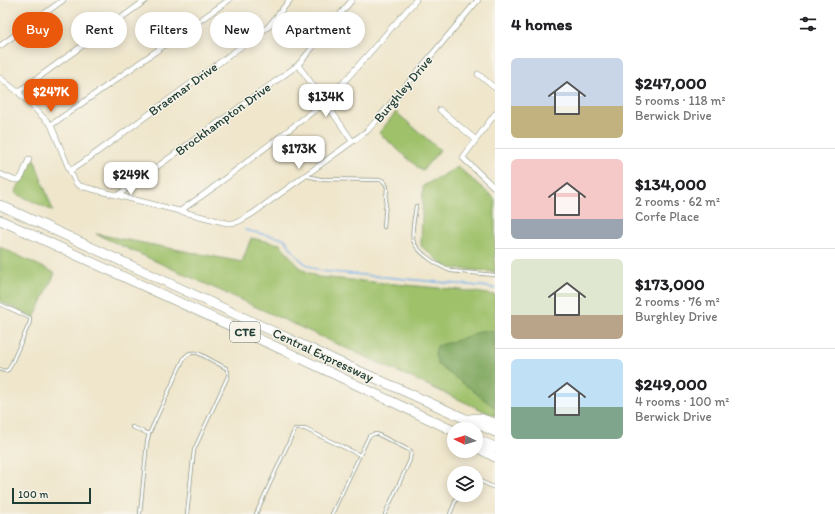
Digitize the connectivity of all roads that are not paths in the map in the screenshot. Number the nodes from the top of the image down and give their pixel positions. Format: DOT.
graph roads {
  1 [pos="63,0"];
  2 [pos="146,0"];
  3 [pos="229,0"];
  4 [pos="290,0"];
  5 [pos="352,0"];
  6 [pos="416,0"];
  7 [pos="478,0"];
  8 [pos="0,46"];
  9 [pos="298,65"];
  10 [pos="478,74"];
  11 [pos="0,78"];
  12 [pos="495,88"];
  13 [pos="18,92"];
  14 [pos="326,103"];
  15 [pos="440,110"];
  16 [pos="495,114"];
  17 [pos="51,125"];
  18 [pos="475,139"];
  19 [pos="352,141"];
  20 [pos="29,159"];
  21 [pos="70,171"];
  22 [pos="0,174"];
  23 [pos="306,175"];
  24 [pos="495,188"];
  25 [pos="118,195"];
  26 [pos="0,205"];
  27 [pos="416,206"];
  28 [pos="180,211"];
  29 [pos="0,220"];
  30 [pos="384,226"];
  31 [pos="495,275"];
  32 [pos="0,304"];
  33 [pos="0,369"];
  34 [pos="466,419"];
  35 [pos="495,423"];
  36 [pos="132,427"];
  37 [pos="447,429"];
  38 [pos="495,432"];
  39 [pos="149,434"];
  40 [pos="483,442"];
  41 [pos="495,447"];
  42 [pos="483,451"];
  43 [pos="360,455"];
  44 [pos="495,457"];
  45 [pos="483,482"];
  46 [pos="495,488"];
  47 [pos="455,502"];
  48 [pos="140,514"];
  49 [pos="187,514"];
  50 [pos="256,514"];
  51 [pos="333,514"];
  52 [pos="385,514"];
  53 [pos="450,514"];
  1 -- 8 [label="street"];
  2 -- 13 [label="street"];
  3 -- 17 [label="street"];
  4 -- 21 [label="street, Braemar Drive"];
  5 -- 9 [label="street, Brockhampton Drive"];
  6 -- 14 [label="street"];
  7 -- 19 [label="street, Burghley Drive"];
  9 -- 14 [label="street"];
  9 -- 25 [label="street, Brockhampton Drive"];
  10 -- 12 [label="street"];
  11 -- 13 [label="street"];
  13 -- 17 [label="street"];
  14 -- 19 [label="street"];
  14 -- 28 [label="street"];
  15 -- 18 [label="street"];
  16 -- 18 [label="street"];
  17 -- 21 [label="street"];
  18 -- 24 [label="street"];
  19 -- 23 [label="street, Burghley Drive"];
  20 -- 22 [label="street"];
  21 -- 25 [label="street"];
  23 -- 28 [label="street, Burghley Drive"];
  23 -- 30 [label="lane"];
  25 -- 28 [label="street"];
  26 -- 34 [label="highway, Central Expressway / CTE"];
  27 -- 31 [label="lane"];
  29 -- 37 [label="highway, Central Expressway / CTE"];
  32 -- 33 [label="lane"];
  34 -- 35 [label="highway"];
  34 -- 38 [label="highway, Central Expressway / CTE"];
  36 -- 39 [label="lane"];
  39 -- 48 [label="lane"];
  39 -- 49 [label="lane"];
  40 -- 41 [label="highway"];
  42 -- 44 [label="highway"];
  43 -- 50 [label="lane"];
  43 -- 51 [label="lane"];
  43 -- 52 [label="lane"];
  45 -- 46 [label="lane"];
  47 -- 53 [label="lane"];
}
